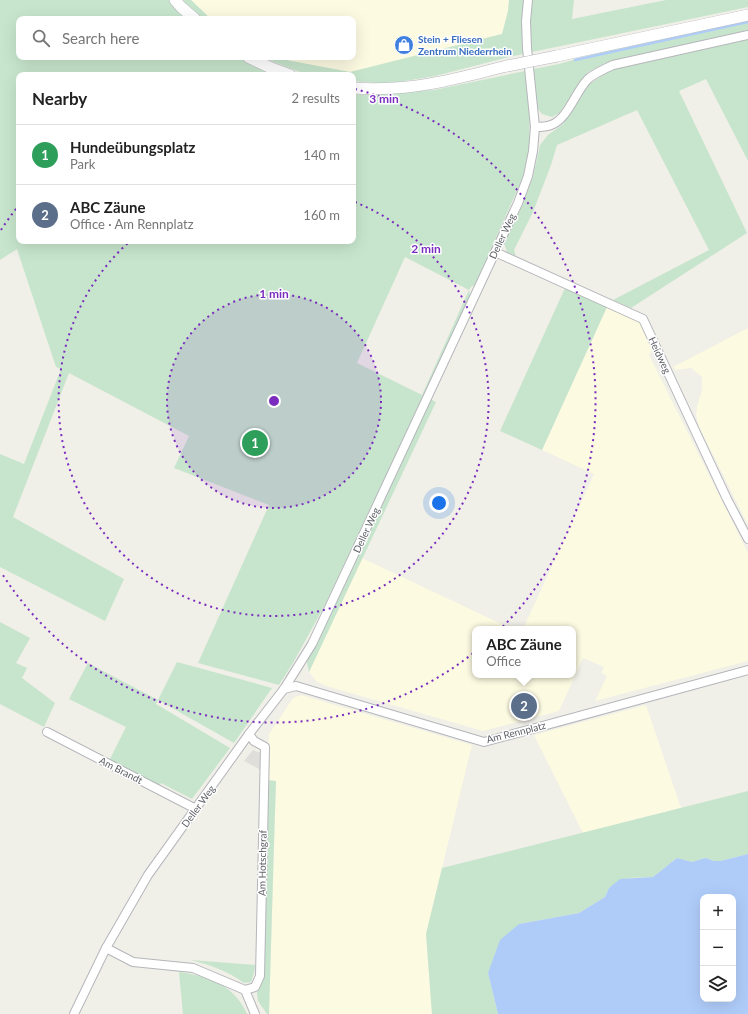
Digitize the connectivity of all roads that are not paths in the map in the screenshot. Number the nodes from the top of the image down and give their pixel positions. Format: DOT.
graph roads {
  1 [pos="175,0"];
  2 [pos="528,0"];
  3 [pos="748,15"];
  4 [pos="192,16"];
  5 [pos="748,35"];
  6 [pos="254,60"];
  7 [pos="282,72"];
  8 [pos="356,88"];
  9 [pos="535,127"];
  10 [pos="494,252"];
  11 [pos="748,539"];
  12 [pos="748,670"];
  13 [pos="284,689"];
  14 [pos="47,732"];
  15 [pos="249,734"];
  16 [pos="196,808"];
  17 [pos="106,948"];
  18 [pos="245,990"];
  19 [pos="74,1014"];
  20 [pos="255,1014"];
  1 -- 4 [label="main road"];
  2 -- 9 [label="street, Deller Weg"];
  3 -- 8 [label="main road, bridge"];
  5 -- 9 [label="street"];
  6 -- 7 [label="main road"];
  9 -- 10 [label="street, Deller Weg"];
  10 -- 11 [label="street, Heidweg"];
  10 -- 13 [label="street, Deller Weg"];
  12 -- 13 [label="street, Am Rennplatz"];
  13 -- 15 [label="street, Deller Weg"];
  14 -- 16 [label="street, Am Brandt"];
  15 -- 16 [label="street, Deller Weg"];
  15 -- 18 [label="street, Am Hotschgraf"];
  16 -- 17 [label="street, Deller Weg"];
  17 -- 18 [label="street"];
  17 -- 19 [label="street, Deller Weg"];
  18 -- 20 [label="street"];
}
